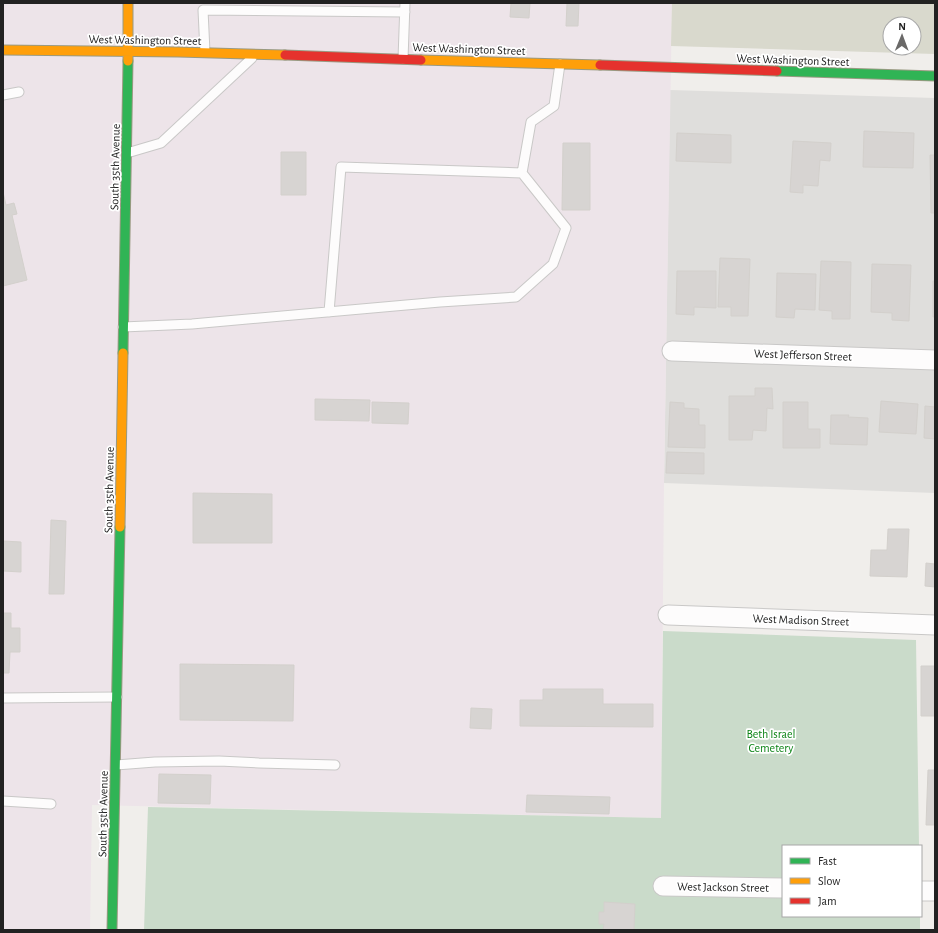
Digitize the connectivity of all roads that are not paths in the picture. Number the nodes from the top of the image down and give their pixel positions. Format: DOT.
graph roads {
  1 [pos="128,3"];
  2 [pos="405,7"];
  3 [pos="3,50"];
  4 [pos="128,51"];
  5 [pos="205,52"];
  6 [pos="257,54"];
  7 [pos="403,59"];
  8 [pos="560,64"];
  9 [pos="935,76"];
  10 [pos="18,92"];
  11 [pos="3,95"];
  12 [pos="127,153"];
  13 [pos="522,173"];
  14 [pos="329,312"];
  15 [pos="123,327"];
  16 [pos="672,351"];
  17 [pos="935,360"];
  18 [pos="668,615"];
  19 [pos="935,625"];
  20 [pos="117,697"];
  21 [pos="3,698"];
  22 [pos="116,765"];
  23 [pos="336,765"];
  24 [pos="3,801"];
  25 [pos="51,804"];
  26 [pos="663,886"];
  27 [pos="782,888"];
  28 [pos="922,891"];
  29 [pos="935,891"];
  30 [pos="112,930"];
  1 -- 4 [label="street, South 35th Avenue"];
  2 -- 5 [label="lane"];
  2 -- 7 [label="lane"];
  3 -- 4 [label="street, West Washington Street"];
  4 -- 5 [label="street, West Washington Street"];
  4 -- 12 [label="street, South 35th Avenue"];
  5 -- 6 [label="street, West Washington Street"];
  6 -- 7 [label="street, West Washington Street"];
  6 -- 12 [label="lane"];
  7 -- 8 [label="street, West Washington Street"];
  8 -- 9 [label="street, West Washington Street"];
  8 -- 13 [label="lane"];
  10 -- 11 [label="lane"];
  12 -- 15 [label="street, South 35th Avenue"];
  13 -- 14 [label="lane"];
  13 -- 14 [label="lane"];
  14 -- 15 [label="lane"];
  15 -- 20 [label="street, South 35th Avenue"];
  16 -- 17 [label="street, West Jefferson Street"];
  18 -- 19 [label="street, West Madison Street"];
  20 -- 21 [label="lane"];
  20 -- 22 [label="street, South 35th Avenue"];
  22 -- 23 [label="lane"];
  22 -- 30 [label="street, South 35th Avenue"];
  24 -- 25 [label="lane"];
  26 -- 27 [label="street, West Jackson Street"];
  28 -- 29 [label="street"];
}
